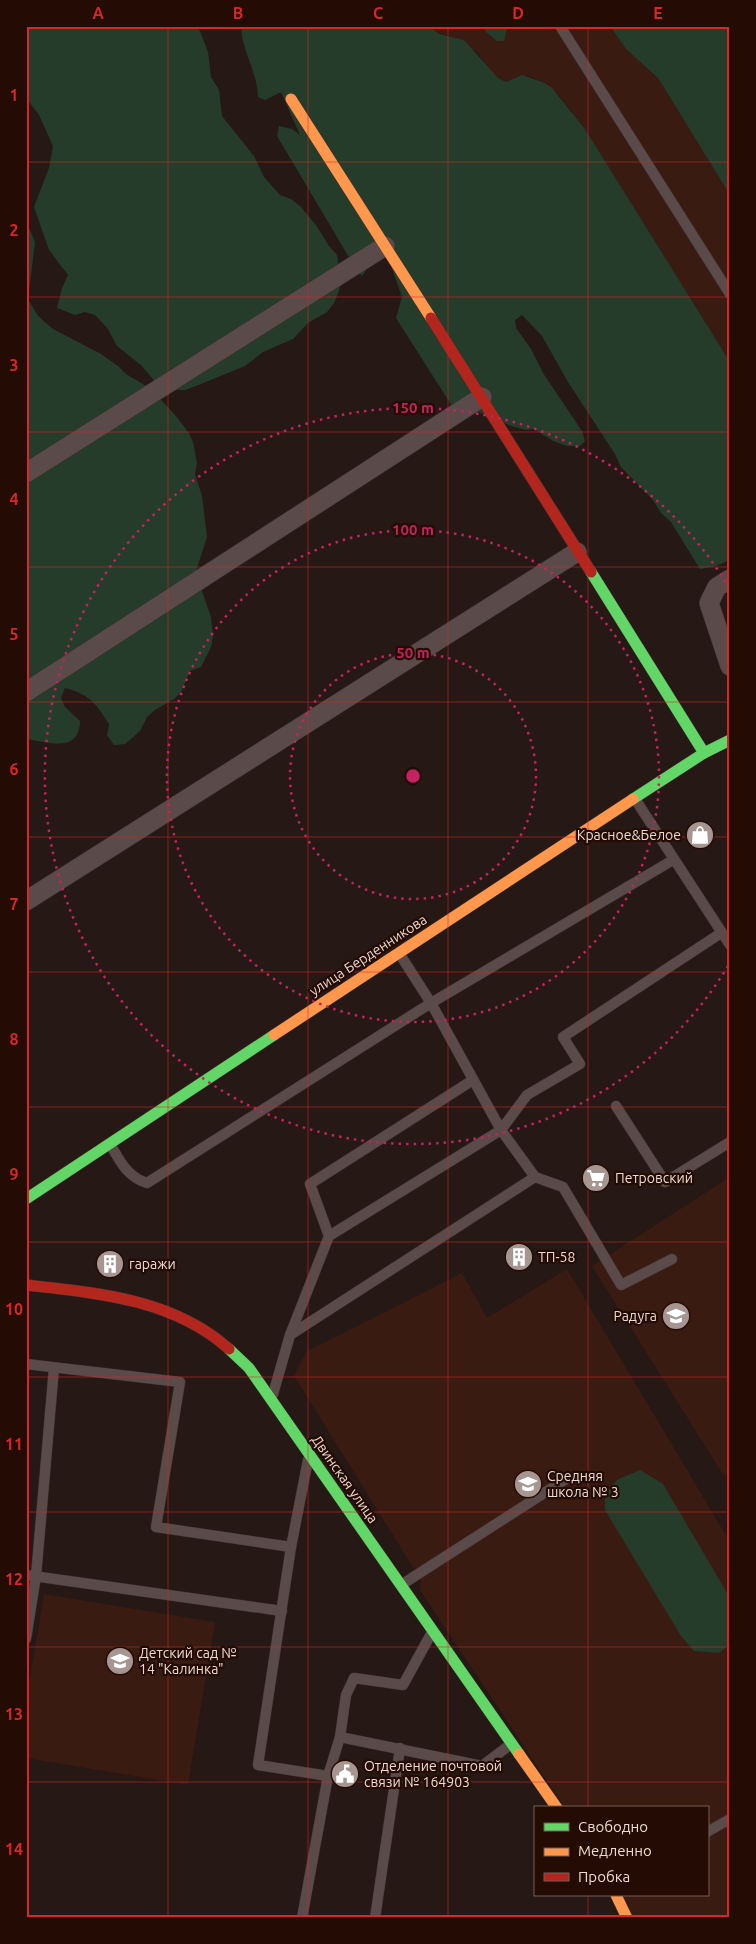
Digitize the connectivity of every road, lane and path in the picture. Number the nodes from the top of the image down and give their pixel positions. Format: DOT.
graph roads {
  1 [pos="560,26"];
  2 [pos="291,99"];
  3 [pos="385,246"];
  4 [pos="730,294"];
  5 [pos="482,397"];
  6 [pos="26,473"];
  7 [pos="577,552"];
  8 [pos="730,579"];
  9 [pos="730,666"];
  10 [pos="26,692"];
  11 [pos="730,740"];
  12 [pos="704,753"];
  13 [pos="634,798"];
  14 [pos="673,860"];
  15 [pos="26,901"];
  16 [pos="721,933"];
  17 [pos="730,945"];
  18 [pos="398,952"];
  19 [pos="431,1004"];
  20 [pos="473,1080"];
  21 [pos="616,1106"];
  22 [pos="501,1130"];
  23 [pos="730,1142"];
  24 [pos="110,1144"];
  25 [pos="535,1177"];
  26 [pos="26,1199"];
  27 [pos="329,1236"];
  28 [pos="672,1259"];
  29 [pos="26,1285"];
  30 [pos="290,1335"];
  31 [pos="26,1364"];
  32 [pos="54,1368"];
  33 [pos="271,1399"];
  34 [pos="310,1454"];
  35 [pos="566,1478"];
  36 [pos="291,1547"];
  37 [pos="31,1576"];
  38 [pos="401,1586"];
  39 [pos="282,1611"];
  40 [pos="433,1631"];
  41 [pos="26,1639"];
  42 [pos="340,1737"];
  43 [pos="512,1743"];
  44 [pos="400,1748"];
  45 [pos="328,1776"];
  46 [pos="556,1806"];
  47 [pos="730,1819"];
  48 [pos="708,1831"];
  49 [pos="616,1896"];
  50 [pos="302,1918"];
  51 [pos="375,1918"];
  52 [pos="627,1918"];
  1 -- 4 [label="lane"];
  2 -- 3 [label="street"];
  3 -- 5 [label="street"];
  3 -- 6 [label="street"];
  5 -- 7 [label="street"];
  5 -- 10 [label="street"];
  7 -- 12 [label="street"];
  7 -- 15 [label="street"];
  8 -- 9 [label="street"];
  11 -- 12 [label="street, улица Берденникова"];
  12 -- 13 [label="street, улица Берденникова"];
  13 -- 14 [label="lane"];
  13 -- 18 [label="street, улица Берденникова"];
  14 -- 16 [label="lane"];
  14 -- 19 [label="lane"];
  16 -- 17 [label="lane"];
  16 -- 22 [label="lane"];
  18 -- 19 [label="lane"];
  18 -- 24 [label="street, улица Берденникова"];
  19 -- 20 [label="lane"];
  19 -- 24 [label="lane"];
  20 -- 22 [label="lane"];
  20 -- 27 [label="lane"];
  21 -- 23 [label="lane"];
  22 -- 25 [label="lane"];
  22 -- 27 [label="lane"];
  24 -- 26 [label="street, улица Берденникова"];
  25 -- 28 [label="lane"];
  25 -- 30 [label="lane"];
  27 -- 30 [label="lane"];
  29 -- 33 [label="street, Двинская улица"];
  30 -- 33 [label="lane"];
  31 -- 32 [label="lane"];
  32 -- 36 [label="lane"];
  32 -- 37 [label="lane"];
  33 -- 34 [label="street, Двинская улица"];
  34 -- 36 [label="lane"];
  34 -- 38 [label="street, Двинская улица"];
  35 -- 38 [label="lane"];
  36 -- 39 [label="lane"];
  37 -- 39 [label="lane"];
  37 -- 41 [label="lane"];
  38 -- 40 [label="street, Двинская улица"];
  39 -- 45 [label="lane"];
  40 -- 42 [label="lane"];
  40 -- 43 [label="street, Двинская улица"];
  42 -- 44 [label="lane"];
  42 -- 45 [label="lane"];
  43 -- 44 [label="lane"];
  43 -- 46 [label="street, Двинская улица"];
  44 -- 51 [label="lane"];
  45 -- 50 [label="lane"];
  47 -- 48 [label="lane"];
  49 -- 52 [label="street"];
}
